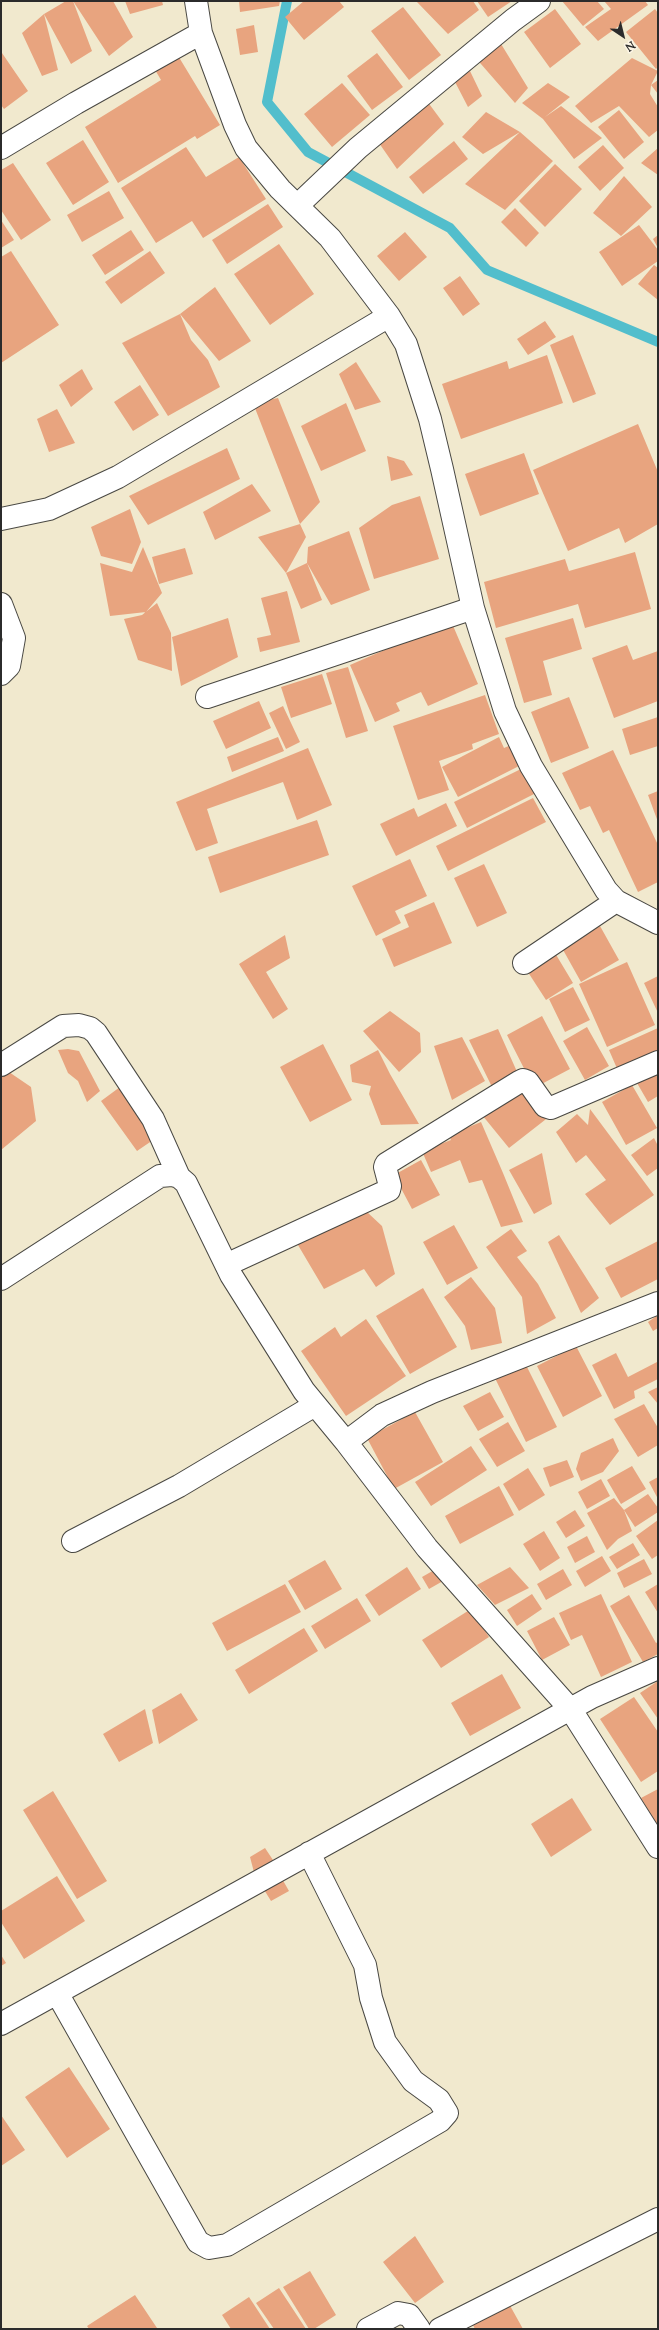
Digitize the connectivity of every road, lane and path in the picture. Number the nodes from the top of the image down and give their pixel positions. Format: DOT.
graph roads {
  1 [pos="196,1"];
  2 [pos="539,1"];
  3 [pos="201,33"];
  4 [pos="1,148"];
  5 [pos="305,198"];
  6 [pos="389,316"];
  7 [pos="1,519"];
  8 [pos="1,604"];
  9 [pos="473,608"];
  10 [pos="1,674"];
  11 [pos="206,697"];
  12 [pos="616,901"];
  13 [pos="658,923"];
  14 [pos="524,963"];
  15 [pos="658,1062"];
  16 [pos="1,1065"];
  17 [pos="179,1177"];
  18 [pos="226,1265"];
  19 [pos="1,1278"];
  20 [pos="658,1303"];
  21 [pos="315,1405"];
  22 [pos="346,1442"];
  23 [pos="73,1541"];
  24 [pos="658,1668"];
  25 [pos="571,1710"];
  26 [pos="658,1847"];
  27 [pos="309,1853"];
  28 [pos="57,1993"];
  29 [pos="1,2024"];
  30 [pos="658,2219"];
  31 [pos="368,2329"];
  32 [pos="419,2329"];
  33 [pos="440,2329"];
  1 -- 3 [label="street"];
  2 -- 5 [label="street"];
  3 -- 4 [label="street"];
  3 -- 5 [label="street"];
  5 -- 6 [label="street"];
  6 -- 7 [label="street"];
  6 -- 9 [label="street"];
  8 -- 10 [label="street"];
  9 -- 11 [label="street"];
  9 -- 12 [label="street"];
  12 -- 13 [label="street"];
  12 -- 14 [label="street"];
  15 -- 18 [label="street"];
  16 -- 17 [label="street"];
  17 -- 18 [label="street"];
  17 -- 19 [label="street"];
  18 -- 21 [label="street"];
  20 -- 22 [label="street"];
  21 -- 22 [label="street"];
  21 -- 23 [label="street"];
  22 -- 25 [label="street"];
  24 -- 25 [label="street"];
  25 -- 26 [label="street"];
  25 -- 27 [label="street"];
  27 -- 28 [label="street"];
  27 -- 28 [label="street"];
  28 -- 29 [label="street"];
  30 -- 33 [label="street"];
  31 -- 32 [label="street"];
}
